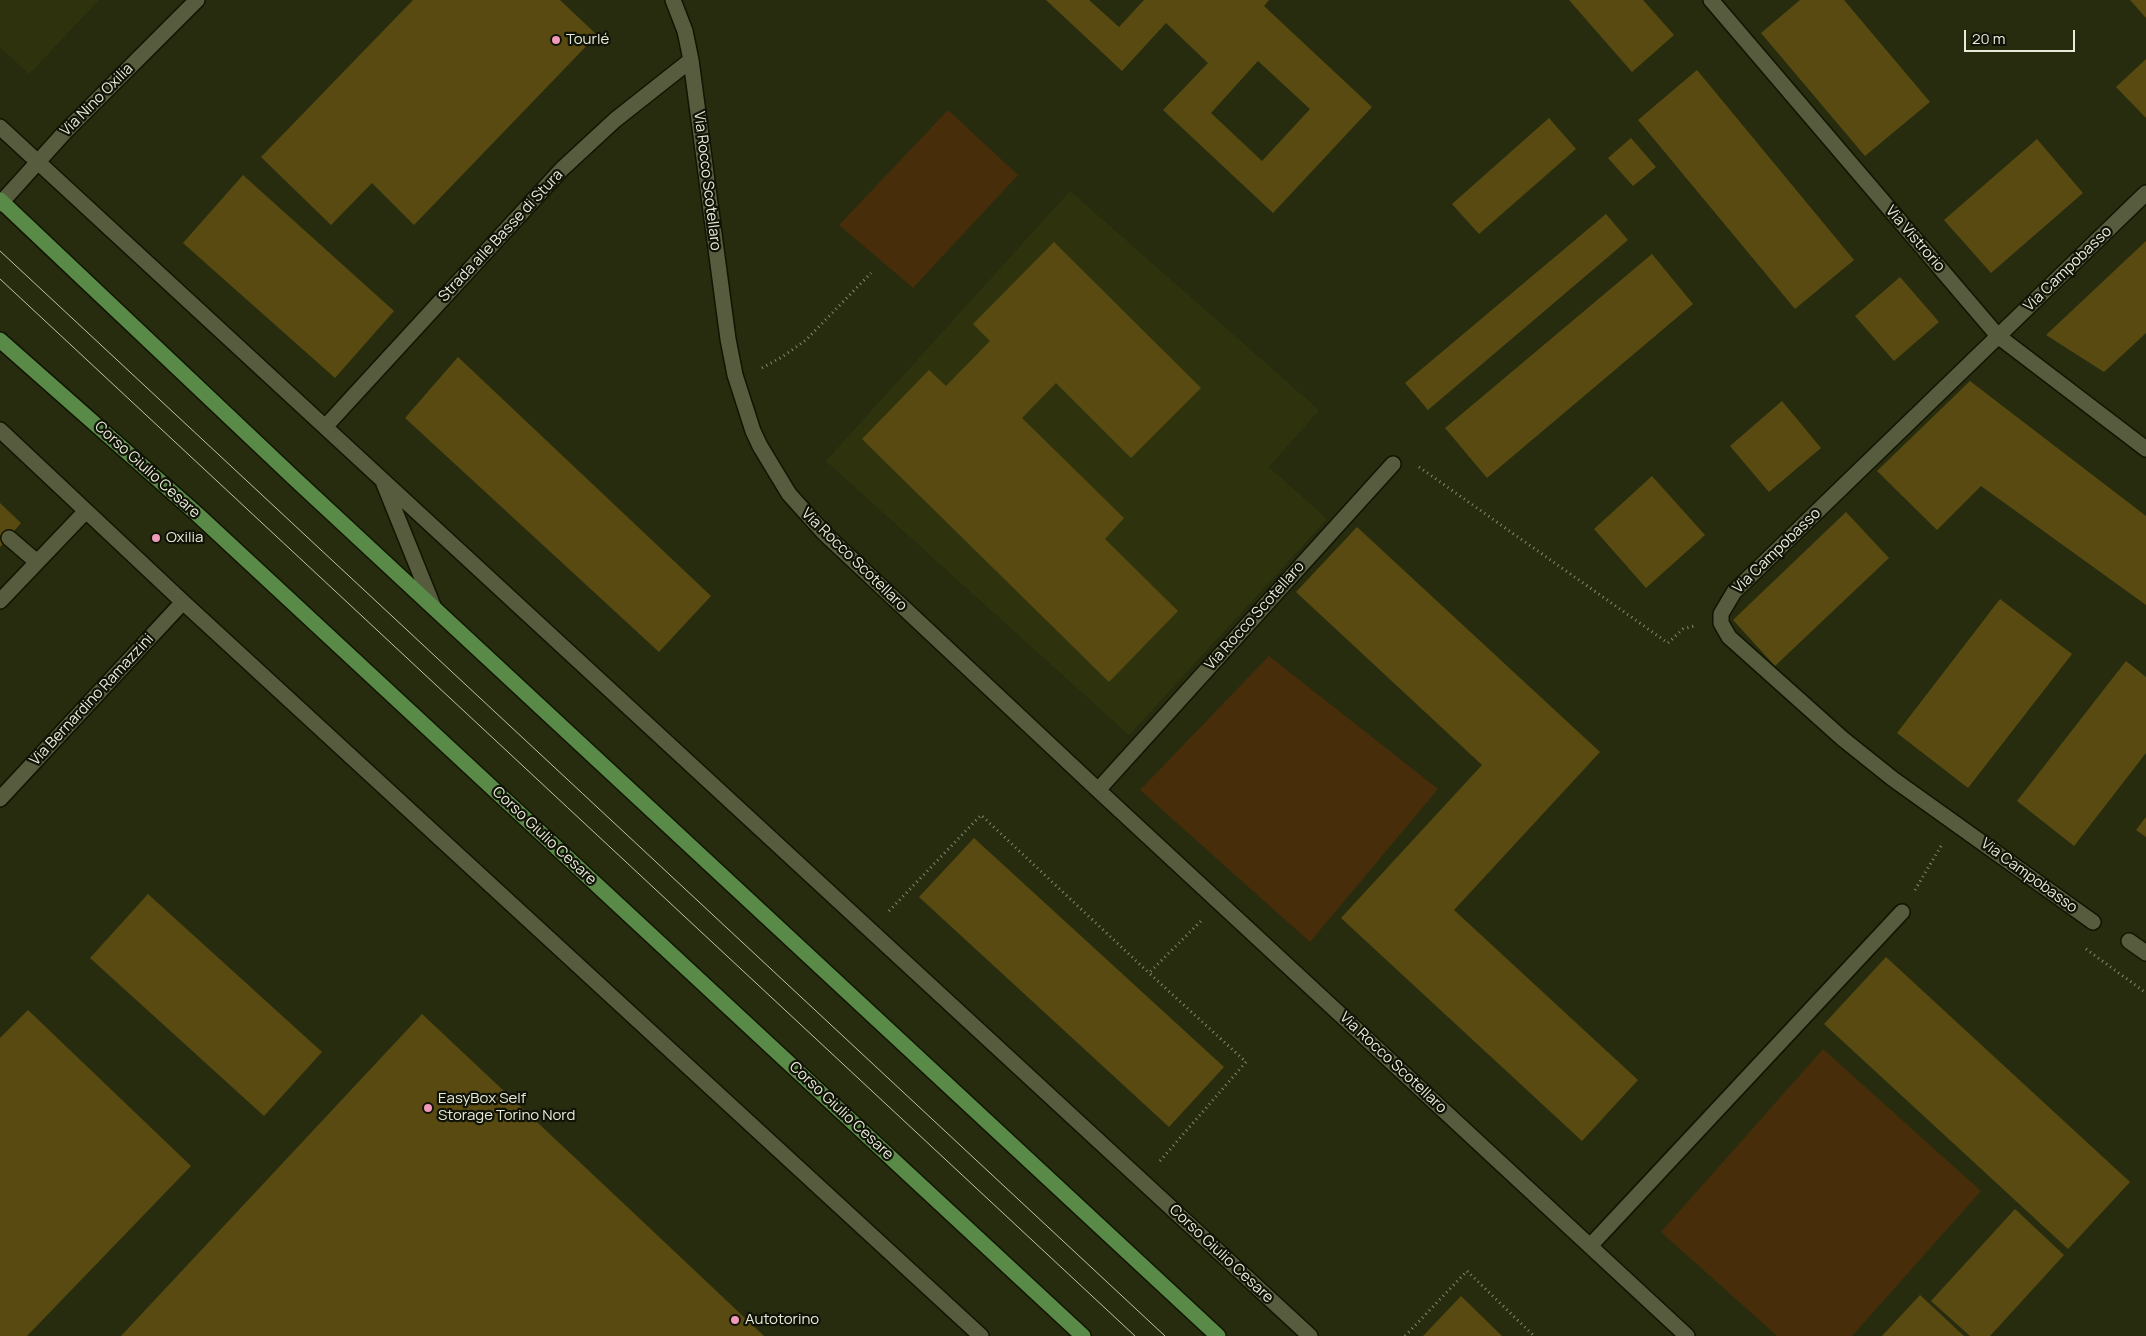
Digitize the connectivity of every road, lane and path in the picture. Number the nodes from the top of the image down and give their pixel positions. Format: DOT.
graph roads {
  1 [pos="197,0"];
  2 [pos="673,0"];
  3 [pos="1711,0"];
  4 [pos="691,60"];
  5 [pos="0,127"];
  6 [pos="37,162"];
  7 [pos="2146,193"];
  8 [pos="1,202"];
  9 [pos="872,273"];
  10 [pos="1998,336"];
  11 [pos="0,340"];
  12 [pos="734,375"];
  13 [pos="325,427"];
  14 [pos="0,430"];
  15 [pos="2146,449"];
  16 [pos="1393,464"];
  17 [pos="383,480"];
  18 [pos="86,511"];
  19 [pos="9,538"];
  20 [pos="36,562"];
  21 [pos="0,602"];
  22 [pos="184,602"];
  23 [pos="434,608"];
  24 [pos="1722,623"];
  25 [pos="1098,790"];
  26 [pos="0,799"];
  27 [pos="1943,843"];
  28 [pos="1219,902"];
  29 [pos="1902,912"];
  30 [pos="2093,922"];
  31 [pos="870,930"];
  32 [pos="2129,941"];
  33 [pos="2084,947"];
  34 [pos="2146,952"];
  35 [pos="1149,973"];
  36 [pos="2146,993"];
  37 [pos="1142,1182"];
  38 [pos="1590,1246"];
  39 [pos="981,1336"];
  40 [pos="1084,1336"];
  41 [pos="1218,1336"];
  42 [pos="1310,1336"];
  43 [pos="1405,1336"];
  44 [pos="1534,1336"];
  45 [pos="1688,1336"];
  1 -- 6 [label="street, Via Nino Oxilia"];
  2 -- 4 [label="street, Via Rocco Scotellaro"];
  3 -- 10 [label="street, Via Vistrorio"];
  4 -- 12 [label="street, Via Rocco Scotellaro"];
  4 -- 13 [label="street, Strada alle Basse di Stura"];
  5 -- 6 [label="street, Corso Giulio Cesare"];
  6 -- 8 [label="street, Via Nino Oxilia"];
  6 -- 13 [label="street, Corso Giulio Cesare"];
  7 -- 10 [label="street, Via Campobasso"];
  8 -- 23 [label="main road, Corso Giulio Cesare"];
  9 -- 12 [label="path"];
  10 -- 15 [label="street, Via Vistrorio"];
  10 -- 24 [label="street, Via Campobasso"];
  11 -- 40 [label="main road, Corso Giulio Cesare"];
  12 -- 25 [label="street, Via Rocco Scotellaro"];
  13 -- 17 [label="street, Corso Giulio Cesare"];
  14 -- 18 [label="street"];
  16 -- 24 [label="path"];
  16 -- 25 [label="street, Via Rocco Scotellaro"];
  17 -- 23 [label="street, Corso Giulio Cesare"];
  17 -- 31 [label="street, Corso Giulio Cesare"];
  18 -- 20 [label="street"];
  18 -- 22 [label="street"];
  19 -- 20 [label="street"];
  20 -- 21 [label="street"];
  22 -- 26 [label="street, Via Bernardino Ramazzini"];
  22 -- 39 [label="street"];
  23 -- 41 [label="main road, Corso Giulio Cesare"];
  24 -- 30 [label="street, Via Campobasso"];
  25 -- 28 [label="street, Via Rocco Scotellaro"];
  27 -- 29 [label="path"];
  28 -- 35 [label="path"];
  28 -- 38 [label="street, Via Rocco Scotellaro"];
  29 -- 38 [label="street"];
  31 -- 35 [label="path"];
  31 -- 37 [label="street, Corso Giulio Cesare"];
  32 -- 34 [label="street"];
  33 -- 36 [label="path"];
  35 -- 37 [label="path"];
  37 -- 42 [label="street, Corso Giulio Cesare"];
  38 -- 45 [label="street, Via Rocco Scotellaro"];
  43 -- 44 [label="path"];
}
